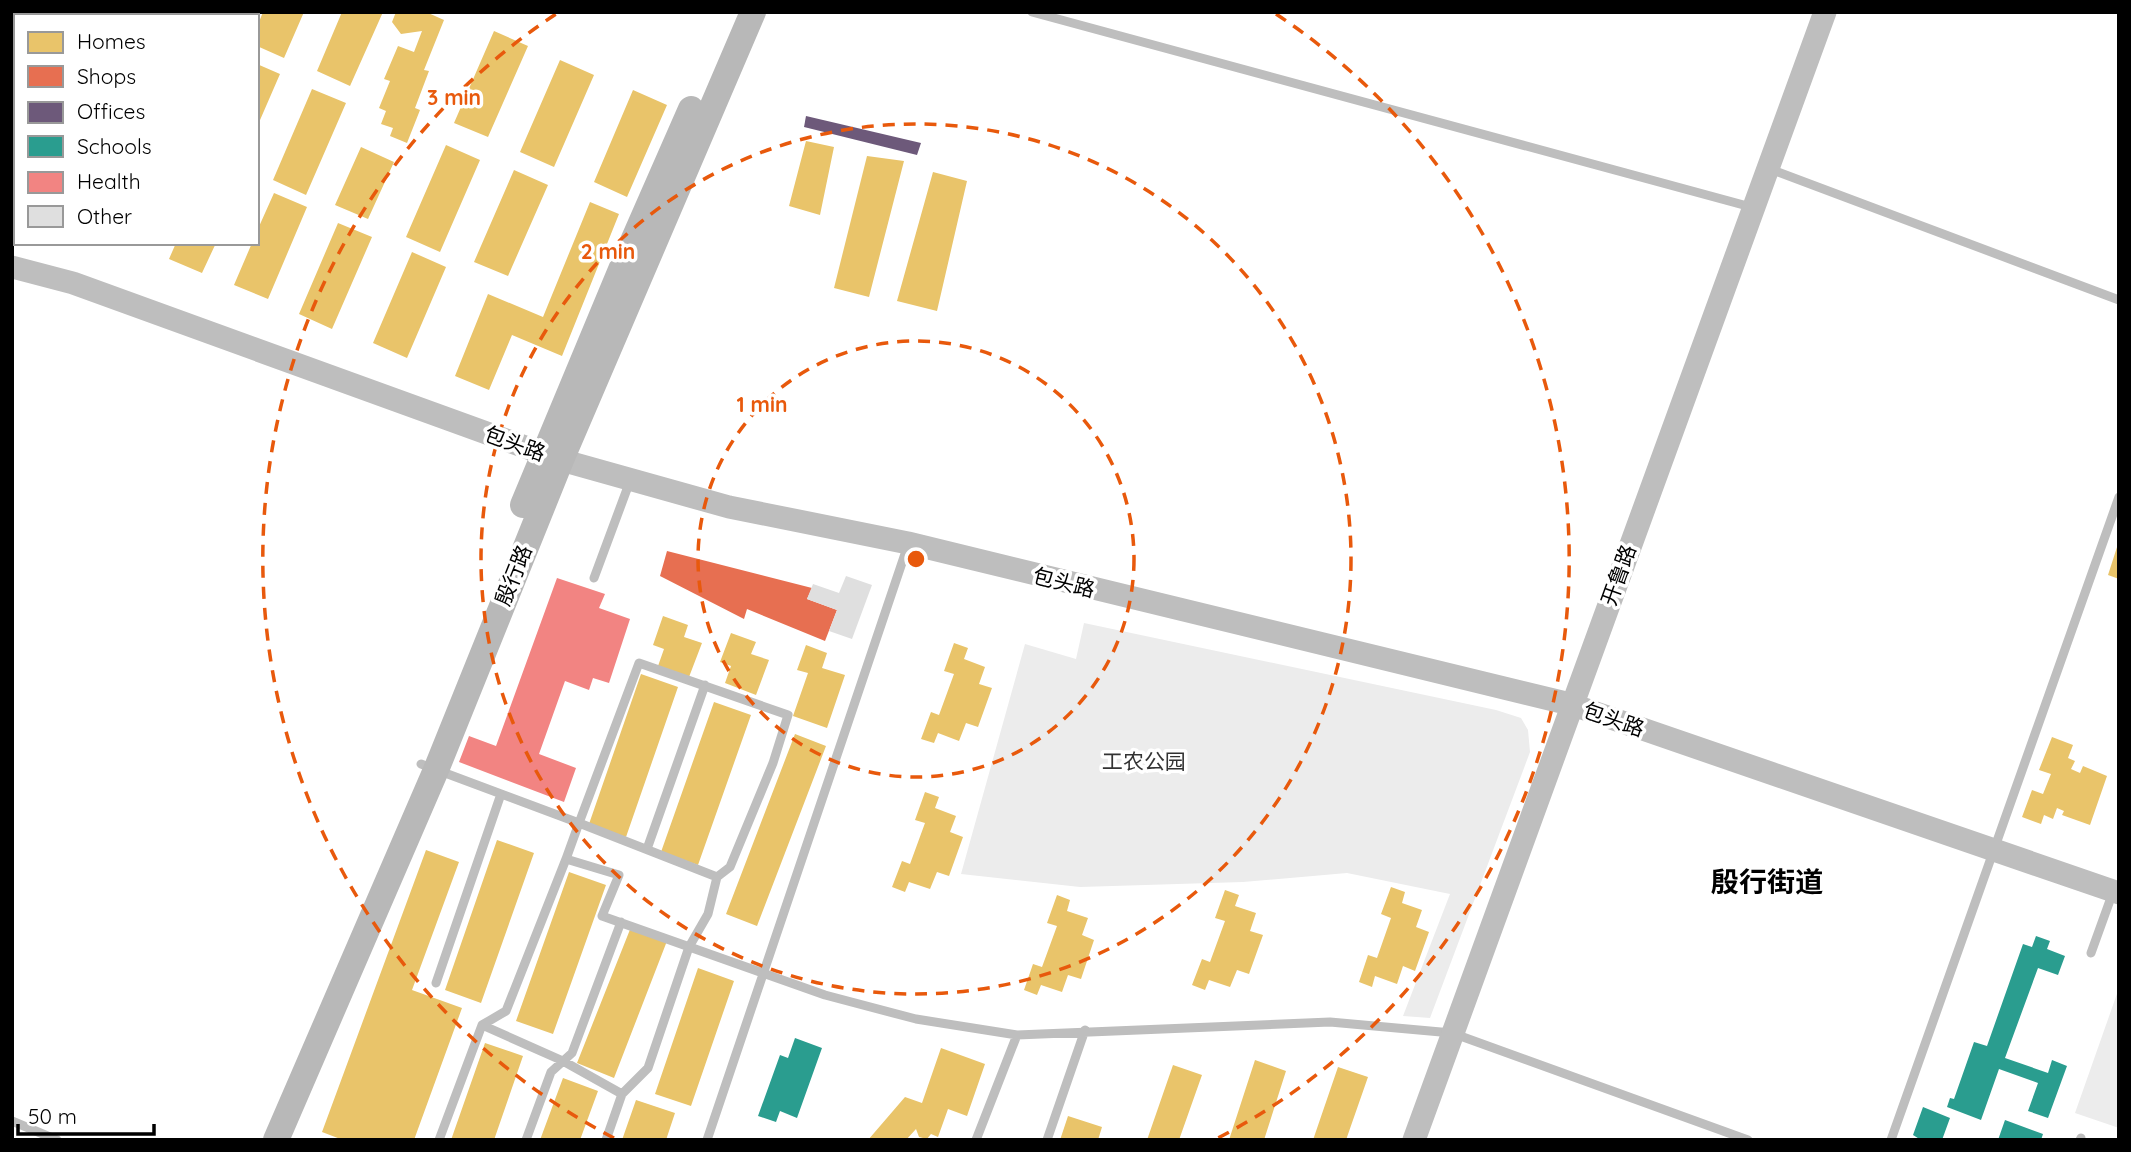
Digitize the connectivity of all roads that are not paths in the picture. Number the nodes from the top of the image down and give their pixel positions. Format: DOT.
graph roads {
  1 [pos="734,12"];
  2 [pos="753,12"];
  3 [pos="1032,12"];
  4 [pos="1825,12"];
  5 [pos="1767,168"];
  6 [pos="1753,208"];
  7 [pos="12,267"];
  8 [pos="2119,300"];
  9 [pos="552,457"];
  10 [pos="631,480"];
  11 [pos="2119,496"];
  12 [pos="908,544"];
  13 [pos="594,578"];
  14 [pos="705,685"];
  15 [pos="1570,704"];
  16 [pos="428,767"];
  17 [pos="500,794"];
  18 [pos="579,822"];
  19 [pos="647,849"];
  20 [pos="1994,849"];
  21 [pos="566,859"];
  22 [pos="717,877"];
  23 [pos="2117,889"];
  24 [pos="621,922"];
  25 [pos="689,947"];
  26 [pos="2091,953"];
  27 [pos="765,973"];
  28 [pos="436,983"];
  29 [pos="482,1025"];
  30 [pos="1085,1030"];
  31 [pos="1452,1033"];
  32 [pos="1017,1035"];
  33 [pos="563,1061"];
  34 [pos="622,1094"];
  35 [pos="12,1121"];
  36 [pos="57,1140"];
  37 [pos="259,1140"];
  38 [pos="276,1140"];
  39 [pos="439,1140"];
  40 [pos="526,1140"];
  41 [pos="606,1140"];
  42 [pos="707,1140"];
  43 [pos="976,1140"];
  44 [pos="1047,1140"];
  45 [pos="1413,1140"];
  46 [pos="1748,1140"];
  47 [pos="1891,1140"];
  1 -- 9 [label="main road, 殷行路"];
  2 -- 9 [label="main road, 殷行路"];
  3 -- 6 [label="lane"];
  4 -- 5 [label="street, 开鲁路"];
  5 -- 6 [label="street, 开鲁路"];
  5 -- 8 [label="lane"];
  6 -- 15 [label="street, 开鲁路"];
  7 -- 9 [label="street, 包头路"];
  9 -- 10 [label="street, 包头路"];
  9 -- 16 [label="main road, 殷行路"];
  9 -- 16 [label="main road, 殷行路"];
  10 -- 12 [label="street, 包头路"];
  10 -- 13 [label="lane"];
  11 -- 20 [label="lane"];
  12 -- 15 [label="street, 包头路"];
  12 -- 27 [label="lane"];
  14 -- 18 [label="lane"];
  14 -- 19 [label="lane"];
  14 -- 22 [label="lane"];
  15 -- 20 [label="street, 包头路"];
  15 -- 31 [label="street, 开鲁路"];
  16 -- 17 [label="lane"];
  16 -- 37 [label="main road, 殷行路"];
  16 -- 38 [label="main road, 殷行路"];
  17 -- 18 [label="lane"];
  17 -- 28 [label="lane"];
  18 -- 19 [label="lane"];
  18 -- 21 [label="lane"];
  19 -- 22 [label="lane"];
  20 -- 23 [label="street, 包头路"];
  20 -- 47 [label="lane"];
  21 -- 24 [label="lane"];
  21 -- 29 [label="lane"];
  22 -- 25 [label="lane"];
  23 -- 26 [label="lane"];
  24 -- 25 [label="lane"];
  24 -- 33 [label="lane"];
  25 -- 27 [label="lane"];
  25 -- 34 [label="lane"];
  27 -- 32 [label="lane"];
  27 -- 42 [label="lane"];
  29 -- 33 [label="lane"];
  29 -- 39 [label="lane"];
  30 -- 31 [label="lane"];
  30 -- 32 [label="lane"];
  30 -- 44 [label="lane"];
  31 -- 45 [label="street, 开鲁路"];
  31 -- 46 [label="lane"];
  32 -- 43 [label="lane"];
  33 -- 34 [label="lane"];
  33 -- 40 [label="lane"];
  34 -- 41 [label="lane"];
  35 -- 36 [label="lane"];
}
